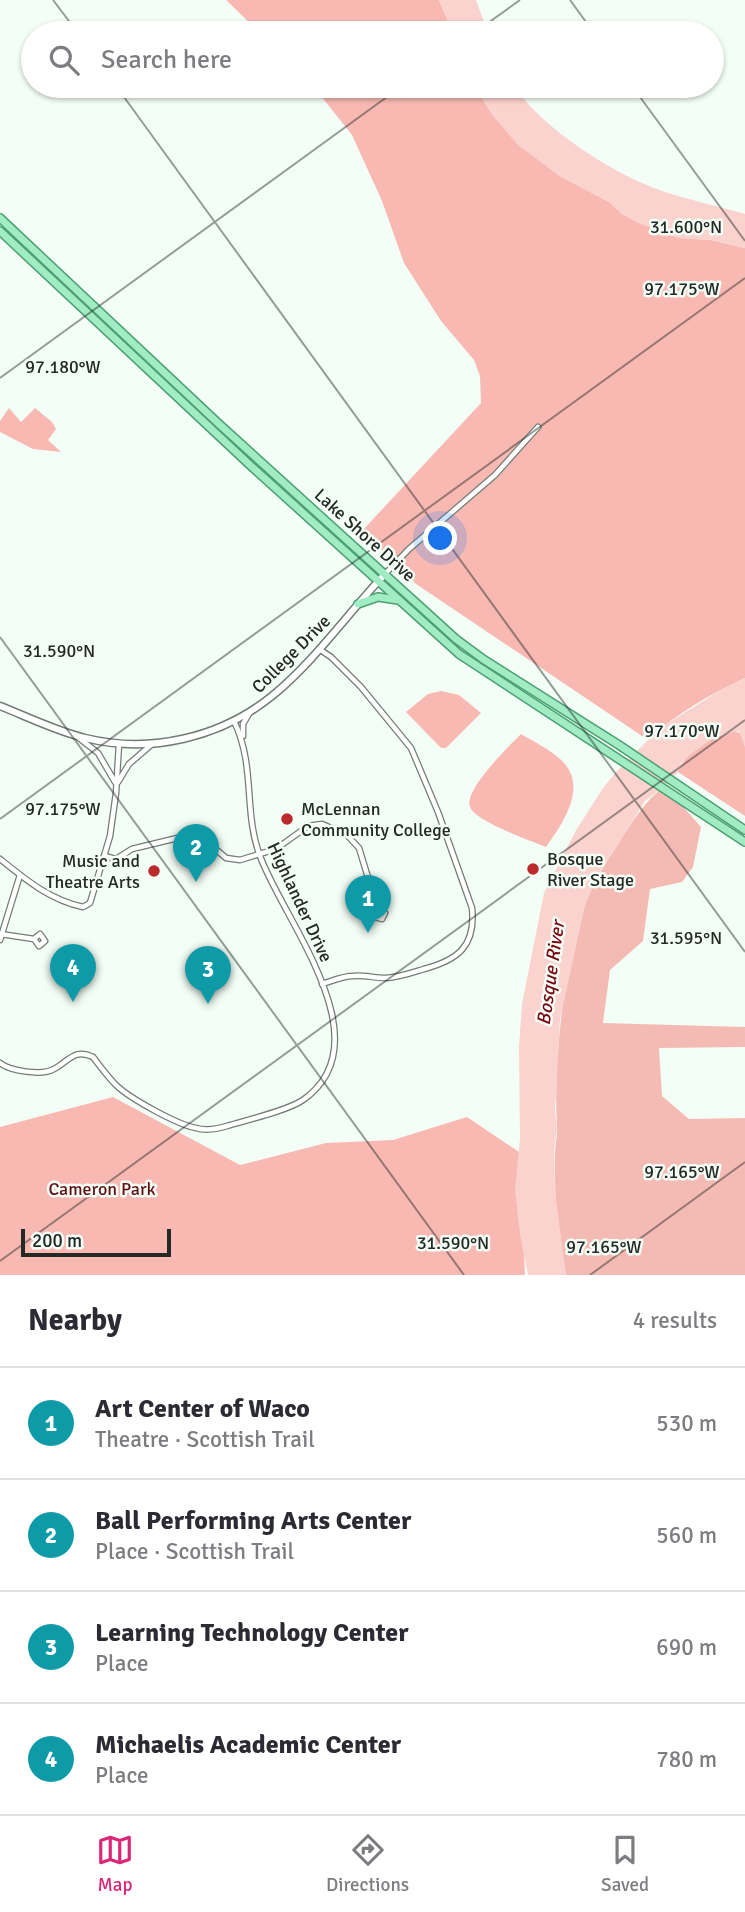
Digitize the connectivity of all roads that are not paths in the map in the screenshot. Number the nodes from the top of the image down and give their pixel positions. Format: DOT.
graph roads {
  1 [pos="0,218"];
  2 [pos="0,232"];
  3 [pos="538,427"];
  4 [pos="382,577"];
  5 [pos="401,601"];
  6 [pos="358,604"];
  7 [pos="319,648"];
  8 [pos="0,706"];
  9 [pos="250,712"];
  10 [pos="234,721"];
  11 [pos="75,735"];
  12 [pos="243,741"];
  13 [pos="119,744"];
  14 [pos="153,744"];
  15 [pos="117,786"];
  16 [pos="745,830"];
  17 [pos="745,842"];
  18 [pos="259,854"];
  19 [pos="104,856"];
  20 [pos="0,859"];
  21 [pos="19,875"];
  22 [pos="377,907"];
  23 [pos="0,934"];
  24 [pos="34,939"];
  25 [pos="0,940"];
  26 [pos="321,984"];
  27 [pos="0,1063"];
  1 -- 4 [label="main road, Lake Shore Drive"];
  2 -- 4 [label="main road, Lake Shore Drive"];
  3 -- 4 [label="street"];
  4 -- 5 [label="main road, Lake Shore Drive"];
  4 -- 6 [label="street, College Drive"];
  4 -- 16 [label="main road, Lake Shore Drive"];
  5 -- 6 [label="main road"];
  5 -- 17 [label="main road, Lake Shore Drive"];
  6 -- 7 [label="street, College Drive"];
  7 -- 9 [label="street, College Drive"];
  7 -- 26 [label="street"];
  8 -- 11 [label="street, College Drive"];
  9 -- 10 [label="street, College Drive"];
  9 -- 12 [label="street, Highlander Drive"];
  10 -- 12 [label="street, Highlander Drive"];
  10 -- 14 [label="street, College Drive"];
  11 -- 13 [label="street, College Drive"];
  11 -- 15 [label="street"];
  12 -- 18 [label="street, Highlander Drive"];
  13 -- 14 [label="street, College Drive"];
  13 -- 15 [label="street"];
  14 -- 15 [label="street"];
  15 -- 19 [label="street"];
  18 -- 19 [label="street"];
  18 -- 22 [label="street"];
  18 -- 26 [label="street, Highlander Drive"];
  19 -- 21 [label="street"];
  20 -- 21 [label="street"];
  21 -- 23 [label="street"];
  23 -- 24 [label="street"];
  23 -- 25 [label="street"];
  26 -- 27 [label="street, Highlander Drive"];
}
